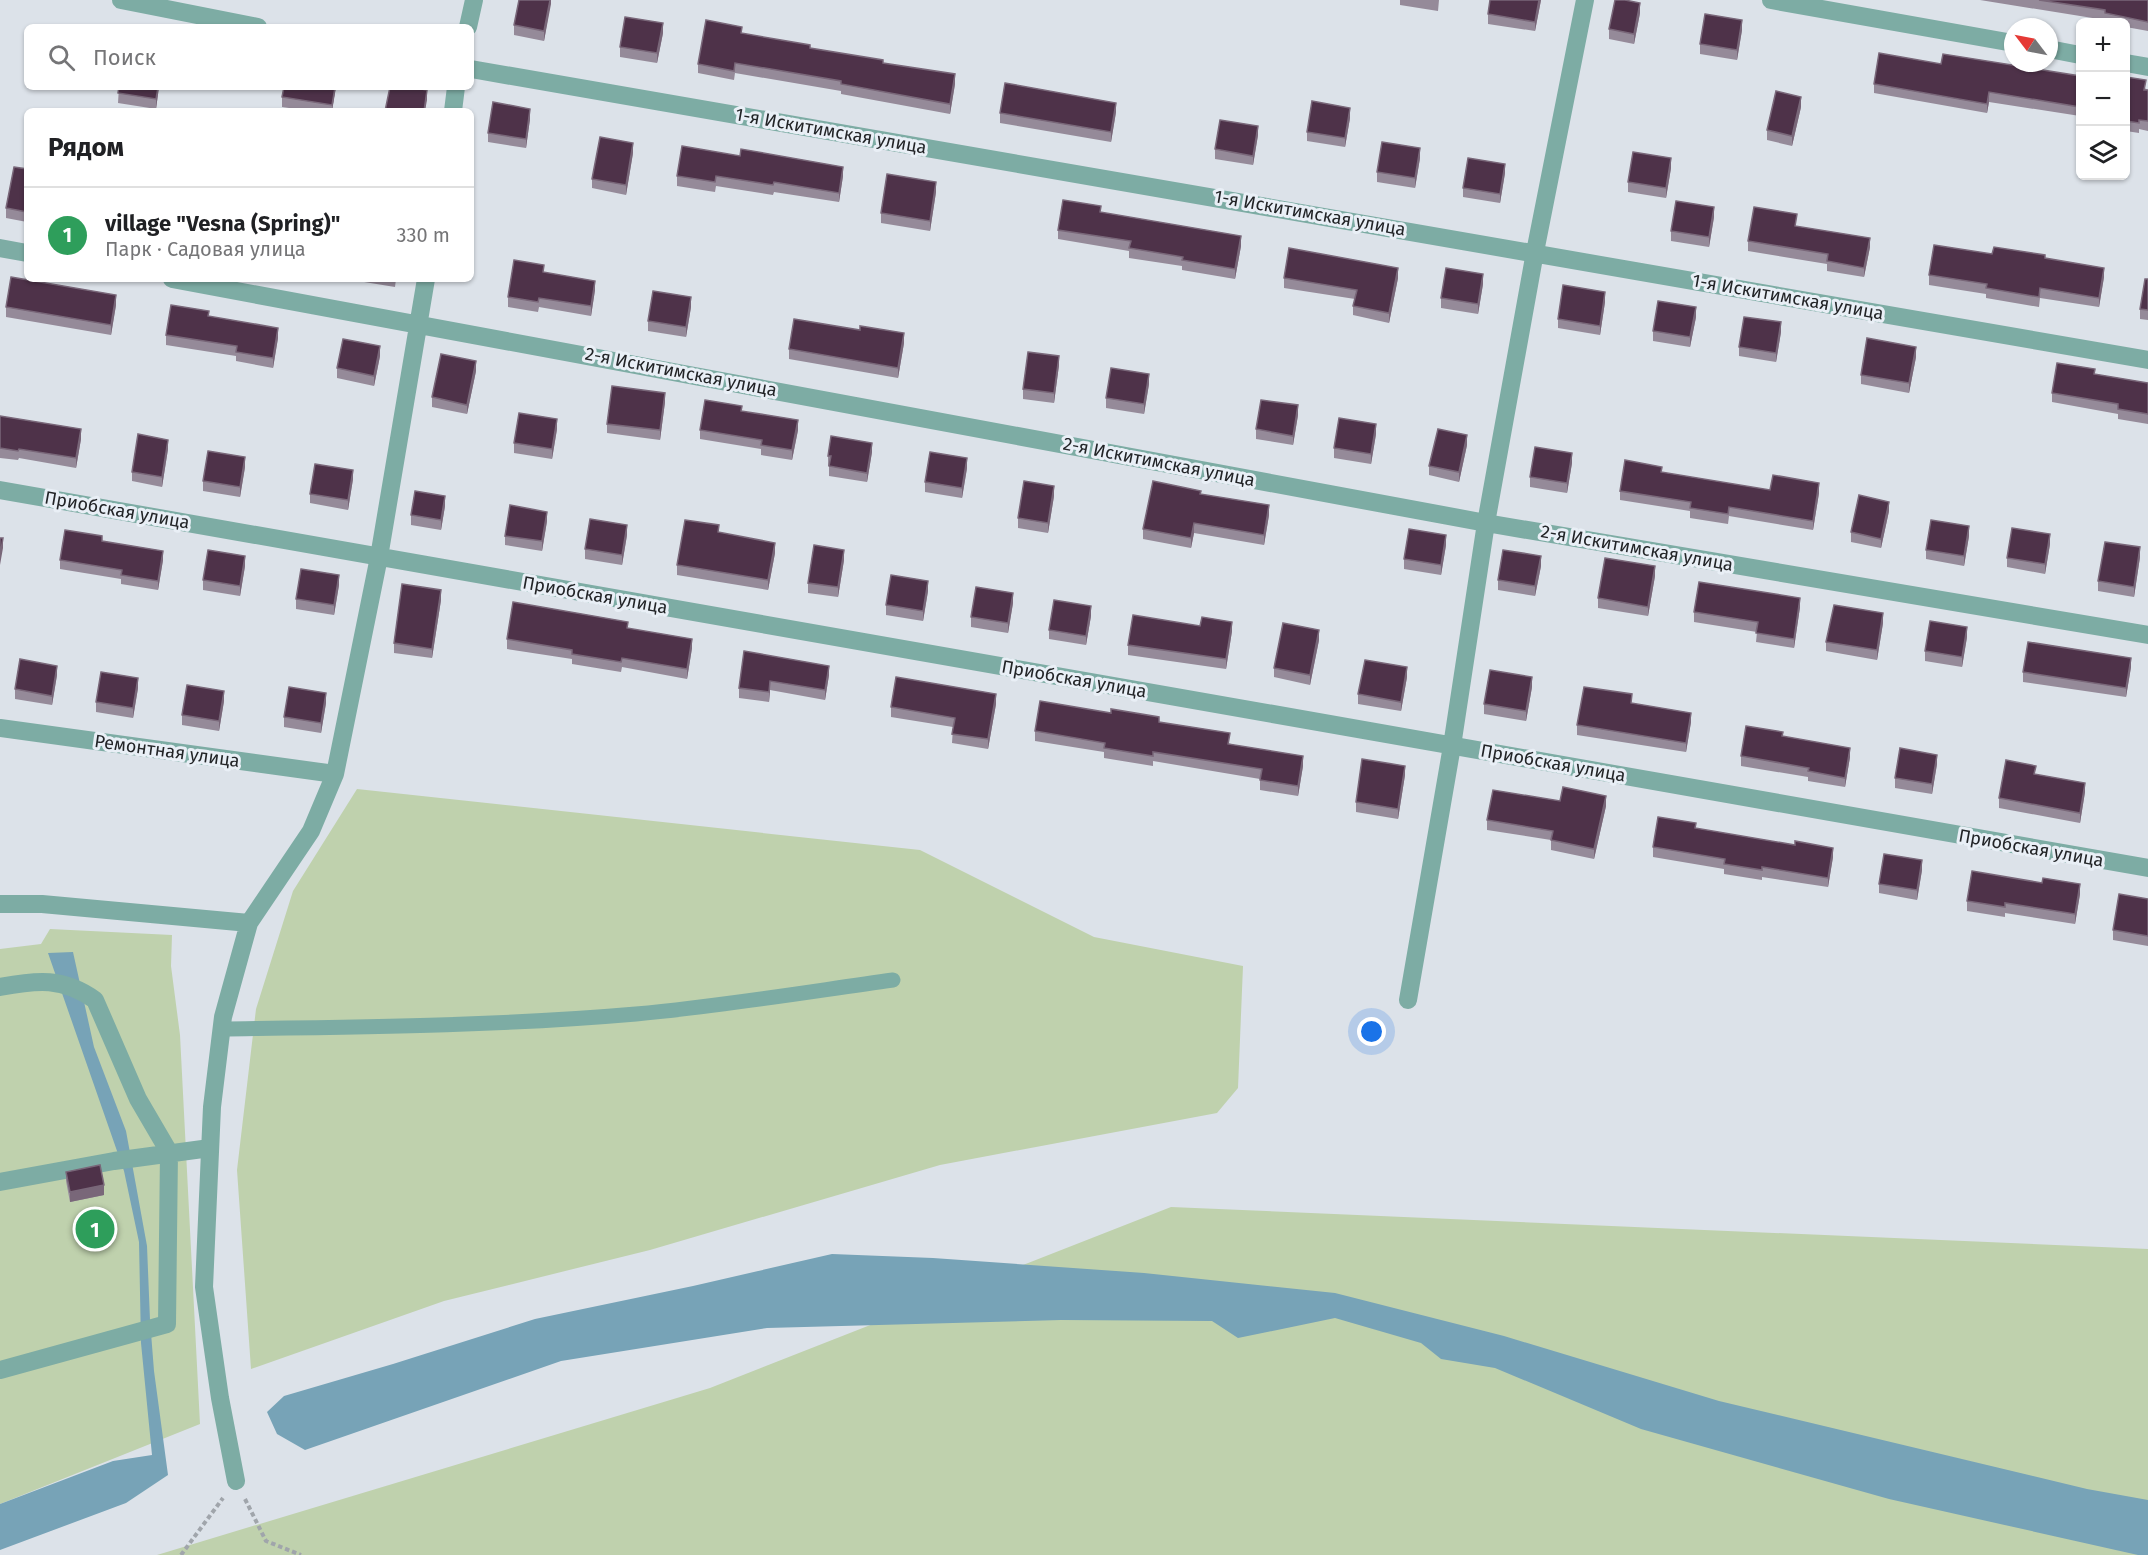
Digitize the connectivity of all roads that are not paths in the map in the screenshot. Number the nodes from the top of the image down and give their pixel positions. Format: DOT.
graph roads {
  1 [pos="121,0"];
  2 [pos="474,0"];
  3 [pos="1585,0"];
  4 [pos="1771,0"];
  5 [pos="243,24"];
  6 [pos="469,24"];
  7 [pos="2004,41"];
  8 [pos="2058,51"];
  9 [pos="2076,54"];
  10 [pos="2130,64"];
  11 [pos="2148,67"];
  12 [pos="474,70"];
  13 [pos="456,90"];
  14 [pos="453,108"];
  15 [pos="0,248"];
  16 [pos="24,252"];
  17 [pos="1535,252"];
  18 [pos="188,282"];
  19 [pos="426,282"];
  20 [pos="419,324"];
  21 [pos="2148,360"];
  22 [pos="0,490"];
  23 [pos="1486,523"];
  24 [pos="379,557"];
  25 [pos="2148,634"];
  26 [pos="0,728"];
  27 [pos="1452,746"];
  28 [pos="335,774"];
  29 [pos="2148,868"];
  30 [pos="0,904"];
  31 [pos="249,923"];
  32 [pos="893,980"];
  33 [pos="0,987"];
  34 [pos="1408,1000"];
  35 [pos="222,1029"];
  36 [pos="210,1148"];
  37 [pos="169,1152"];
  38 [pos="0,1182"];
  39 [pos="0,1370"];
  40 [pos="236,1481"];
  1 -- 5 [label="street"];
  2 -- 6 [label="street"];
  3 -- 17 [label="street"];
  4 -- 7 [label="street"];
  8 -- 9 [label="street"];
  10 -- 11 [label="street"];
  12 -- 17 [label="street, 1-я Искитимская улица"];
  13 -- 14 [label="street"];
  15 -- 16 [label="street"];
  17 -- 21 [label="street, 1-я Искитимская улица"];
  17 -- 23 [label="street"];
  18 -- 20 [label="street, 2-я Искитимская улица"];
  19 -- 20 [label="street"];
  20 -- 23 [label="street, 2-я Искитимская улица"];
  20 -- 24 [label="street"];
  22 -- 24 [label="street, Приобская улица"];
  23 -- 25 [label="street, 2-я Искитимская улица"];
  23 -- 27 [label="street"];
  24 -- 27 [label="street, Приобская улица"];
  24 -- 28 [label="street"];
  26 -- 28 [label="street, Ремонтная улица"];
  27 -- 29 [label="street, Приобская улица"];
  27 -- 34 [label="street"];
  28 -- 31 [label="street"];
  30 -- 31 [label="street"];
  31 -- 35 [label="street"];
  32 -- 35 [label="lane"];
  33 -- 37 [label="street"];
  35 -- 36 [label="street"];
  36 -- 37 [label="street"];
  36 -- 40 [label="street"];
  37 -- 38 [label="street"];
  37 -- 39 [label="street"];
}
